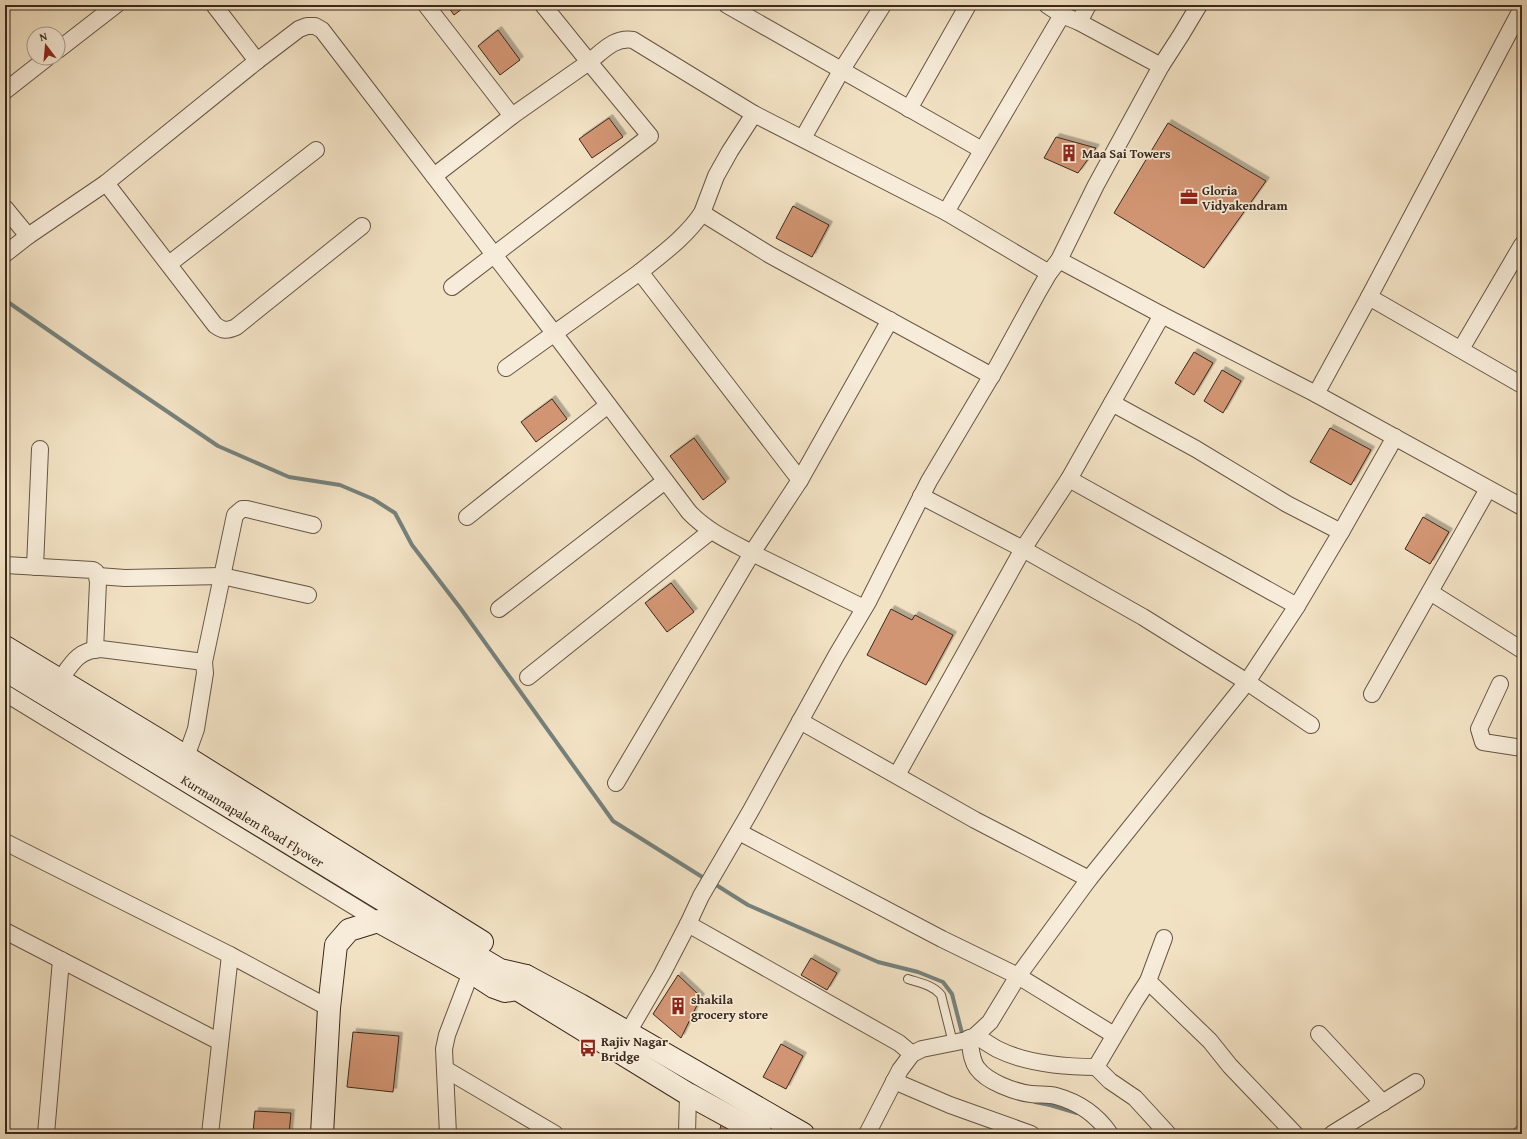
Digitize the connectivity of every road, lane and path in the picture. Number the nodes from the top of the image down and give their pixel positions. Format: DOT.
graph roads {
  1 [pos="116,5"];
  2 [pos="214,5"];
  3 [pos="426,5"];
  4 [pos="543,5"];
  5 [pos="727,5"];
  6 [pos="884,5"];
  7 [pos="968,5"];
  8 [pos="1047,5"];
  9 [pos="1088,5"];
  10 [pos="1199,5"];
  11 [pos="1062,15"];
  12 [pos="1521,15"];
  13 [pos="1079,22"];
  14 [pos="66,44"];
  15 [pos="257,60"];
  16 [pos="589,62"];
  17 [pos="37,66"];
  18 [pos="1161,66"];
  19 [pos="841,71"];
  20 [pos="5,91"];
  21 [pos="909,109"];
  22 [pos="754,114"];
  23 [pos="512,116"];
  24 [pos="803,138"];
  25 [pos="316,150"];
  26 [pos="982,150"];
  27 [pos="434,176"];
  28 [pos="106,183"];
  29 [pos="5,208"];
  30 [pos="946,212"];
  31 [pos="702,214"];
  32 [pos="362,226"];
  33 [pos="28,236"];
  34 [pos="1522,245"];
  35 [pos="5,254"];
  36 [pos="494,254"];
  37 [pos="1059,260"];
  38 [pos="169,264"];
  39 [pos="640,272"];
  40 [pos="1049,273"];
  41 [pos="452,287"];
  42 [pos="1369,297"];
  43 [pos="1162,315"];
  44 [pos="890,320"];
  45 [pos="554,333"];
  46 [pos="1461,349"];
  47 [pos="506,368"];
  48 [pos="992,376"];
  49 [pos="1522,385"];
  50 [pos="1316,394"];
  51 [pos="1112,403"];
  52 [pos="608,404"];
  53 [pos="1395,437"];
  54 [pos="40,449"];
  55 [pos="1069,479"];
  56 [pos="800,480"];
  57 [pos="665,481"];
  58 [pos="1488,488"];
  59 [pos="921,496"];
  60 [pos="1522,508"];
  61 [pos="467,517"];
  62 [pos="313,525"];
  63 [pos="711,531"];
  64 [pos="1341,532"];
  65 [pos="1023,549"];
  66 [pos="752,553"];
  67 [pos="5,565"];
  68 [pos="35,567"];
  69 [pos="98,576"];
  70 [pos="222,576"];
  71 [pos="1430,592"];
  72 [pos="308,595"];
  73 [pos="1297,606"];
  74 [pos="499,608"];
  75 [pos="864,608"];
  76 [pos="5,647"];
  77 [pos="95,650"];
  78 [pos="1522,650"];
  79 [pos="204,662"];
  80 [pos="5,670"];
  81 [pos="528,677"];
  82 [pos="60,680"];
  83 [pos="1248,682"];
  84 [pos="1500,684"];
  85 [pos="5,693"];
  86 [pos="1372,694"];
  87 [pos="800,721"];
  88 [pos="1311,725"];
  89 [pos="1522,748"];
  90 [pos="186,757"];
  91 [pos="897,775"];
  92 [pos="616,783"];
  93 [pos="739,832"];
  94 [pos="5,842"];
  95 [pos="1089,879"];
  96 [pos="378,921"];
  97 [pos="688,924"];
  98 [pos="5,931"];
  99 [pos="1164,938"];
  100 [pos="230,955"];
  101 [pos="61,960"];
  102 [pos="471,972"];
  103 [pos="1018,976"];
  104 [pos="908,979"];
  105 [pos="1148,980"];
  106 [pos="521,983"];
  107 [pos="329,1008"];
  108 [pos="1319,1034"];
  109 [pos="1114,1035"];
  110 [pos="965,1040"];
  111 [pos="220,1042"];
  112 [pos="622,1042"];
  113 [pos="912,1054"];
  114 [pos="1096,1067"];
  115 [pos="445,1069"];
  116 [pos="894,1081"];
  117 [pos="1416,1082"];
  118 [pos="688,1094"];
  119 [pos="1383,1103"];
  120 [pos="46,1134"];
  121 [pos="210,1134"];
  122 [pos="322,1134"];
  123 [pos="448,1134"];
  124 [pos="555,1134"];
  125 [pos="687,1134"];
  126 [pos="761,1134"];
  127 [pos="803,1134"];
  128 [pos="868,1134"];
  129 [pos="1031,1134"];
  130 [pos="1110,1134"];
  131 [pos="1168,1134"];
  132 [pos="1295,1134"];
  133 [pos="1332,1134"];
  1 -- 14 [label="street"];
  2 -- 15 [label="street"];
  3 -- 23 [label="street"];
  4 -- 16 [label="street"];
  5 -- 19 [label="street"];
  6 -- 19 [label="street"];
  7 -- 21 [label="street"];
  8 -- 11 [label="street"];
  9 -- 13 [label="street"];
  10 -- 18 [label="street"];
  11 -- 13 [label="street"];
  11 -- 26 [label="street"];
  12 -- 42 [label="street"];
  13 -- 18 [label="street"];
  15 -- 27 [label="street"];
  15 -- 28 [label="street"];
  16 -- 22 [label="street"];
  16 -- 23 [label="street"];
  16 -- 36 [label="street"];
  17 -- 20 [label="street"];
  18 -- 37 [label="street"];
  19 -- 21 [label="street"];
  19 -- 24 [label="street"];
  21 -- 26 [label="street"];
  22 -- 24 [label="street"];
  22 -- 31 [label="street"];
  23 -- 27 [label="street"];
  24 -- 30 [label="street"];
  25 -- 38 [label="street"];
  26 -- 30 [label="street"];
  27 -- 36 [label="street"];
  28 -- 33 [label="street"];
  28 -- 38 [label="street"];
  29 -- 33 [label="street"];
  30 -- 40 [label="street"];
  31 -- 39 [label="street"];
  31 -- 44 [label="street"];
  32 -- 38 [label="street"];
  33 -- 35 [label="street"];
  34 -- 46 [label="street"];
  36 -- 41 [label="street"];
  36 -- 45 [label="street"];
  37 -- 40 [label="street"];
  37 -- 43 [label="street"];
  39 -- 45 [label="street"];
  39 -- 56 [label="street"];
  40 -- 48 [label="street"];
  42 -- 46 [label="street"];
  42 -- 50 [label="street"];
  43 -- 50 [label="street"];
  43 -- 51 [label="street"];
  44 -- 48 [label="street"];
  44 -- 56 [label="street"];
  45 -- 47 [label="street"];
  45 -- 52 [label="street"];
  46 -- 49 [label="street"];
  48 -- 59 [label="street"];
  50 -- 53 [label="street"];
  51 -- 55 [label="street"];
  51 -- 64 [label="street"];
  52 -- 57 [label="street"];
  52 -- 61 [label="street"];
  53 -- 58 [label="street"];
  53 -- 64 [label="street"];
  54 -- 68 [label="street"];
  55 -- 65 [label="street"];
  55 -- 73 [label="street"];
  56 -- 66 [label="street"];
  57 -- 63 [label="street"];
  57 -- 74 [label="street"];
  58 -- 60 [label="street"];
  58 -- 71 [label="street"];
  59 -- 65 [label="street"];
  59 -- 75 [label="street"];
  62 -- 70 [label="street"];
  63 -- 66 [label="street"];
  63 -- 81 [label="street"];
  64 -- 73 [label="street"];
  65 -- 83 [label="street"];
  65 -- 91 [label="street"];
  66 -- 75 [label="street"];
  66 -- 92 [label="street"];
  67 -- 68 [label="street"];
  68 -- 69 [label="street"];
  69 -- 70 [label="street"];
  69 -- 77 [label="street"];
  70 -- 72 [label="street"];
  70 -- 79 [label="street"];
  71 -- 78 [label="street"];
  71 -- 86 [label="street"];
  73 -- 83 [label="street"];
  75 -- 87 [label="street"];
  76 -- 82 [label="main road"];
  77 -- 79 [label="street"];
  77 -- 82 [label="street"];
  79 -- 90 [label="street"];
  80 -- 106 [label="main road, Kurmannapalem Road Flyover"];
  82 -- 90 [label="main road"];
  83 -- 88 [label="street"];
  83 -- 95 [label="street"];
  84 -- 89 [label="street"];
  85 -- 96 [label="street"];
  87 -- 91 [label="street"];
  87 -- 93 [label="street"];
  90 -- 106 [label="main road"];
  91 -- 95 [label="street"];
  93 -- 97 [label="street"];
  93 -- 103 [label="street"];
  94 -- 100 [label="street"];
  95 -- 103 [label="street"];
  96 -- 102 [label="main road"];
  96 -- 107 [label="main road"];
  97 -- 112 [label="street"];
  97 -- 113 [label="street"];
  98 -- 101 [label="street"];
  99 -- 105 [label="street"];
  100 -- 107 [label="street"];
  100 -- 111 [label="street"];
  101 -- 111 [label="street"];
  101 -- 120 [label="street"];
  102 -- 106 [label="main road"];
  102 -- 115 [label="street"];
  103 -- 109 [label="street"];
  103 -- 110 [label="street"];
  104 -- 110 [label="lane"];
  105 -- 109 [label="street"];
  105 -- 132 [label="street"];
  106 -- 112 [label="main road"];
  107 -- 122 [label="main road"];
  108 -- 119 [label="street"];
  109 -- 114 [label="street"];
  110 -- 113 [label="street"];
  110 -- 114 [label="street"];
  110 -- 130 [label="street"];
  111 -- 121 [label="street"];
  112 -- 118 [label="main road"];
  112 -- 127 [label="main road"];
  113 -- 116 [label="street"];
  114 -- 131 [label="street"];
  115 -- 123 [label="street"];
  115 -- 124 [label="street"];
  116 -- 128 [label="street"];
  116 -- 129 [label="street"];
  117 -- 119 [label="street"];
  118 -- 125 [label="street"];
  118 -- 126 [label="main road"];
  119 -- 133 [label="street"];
}
